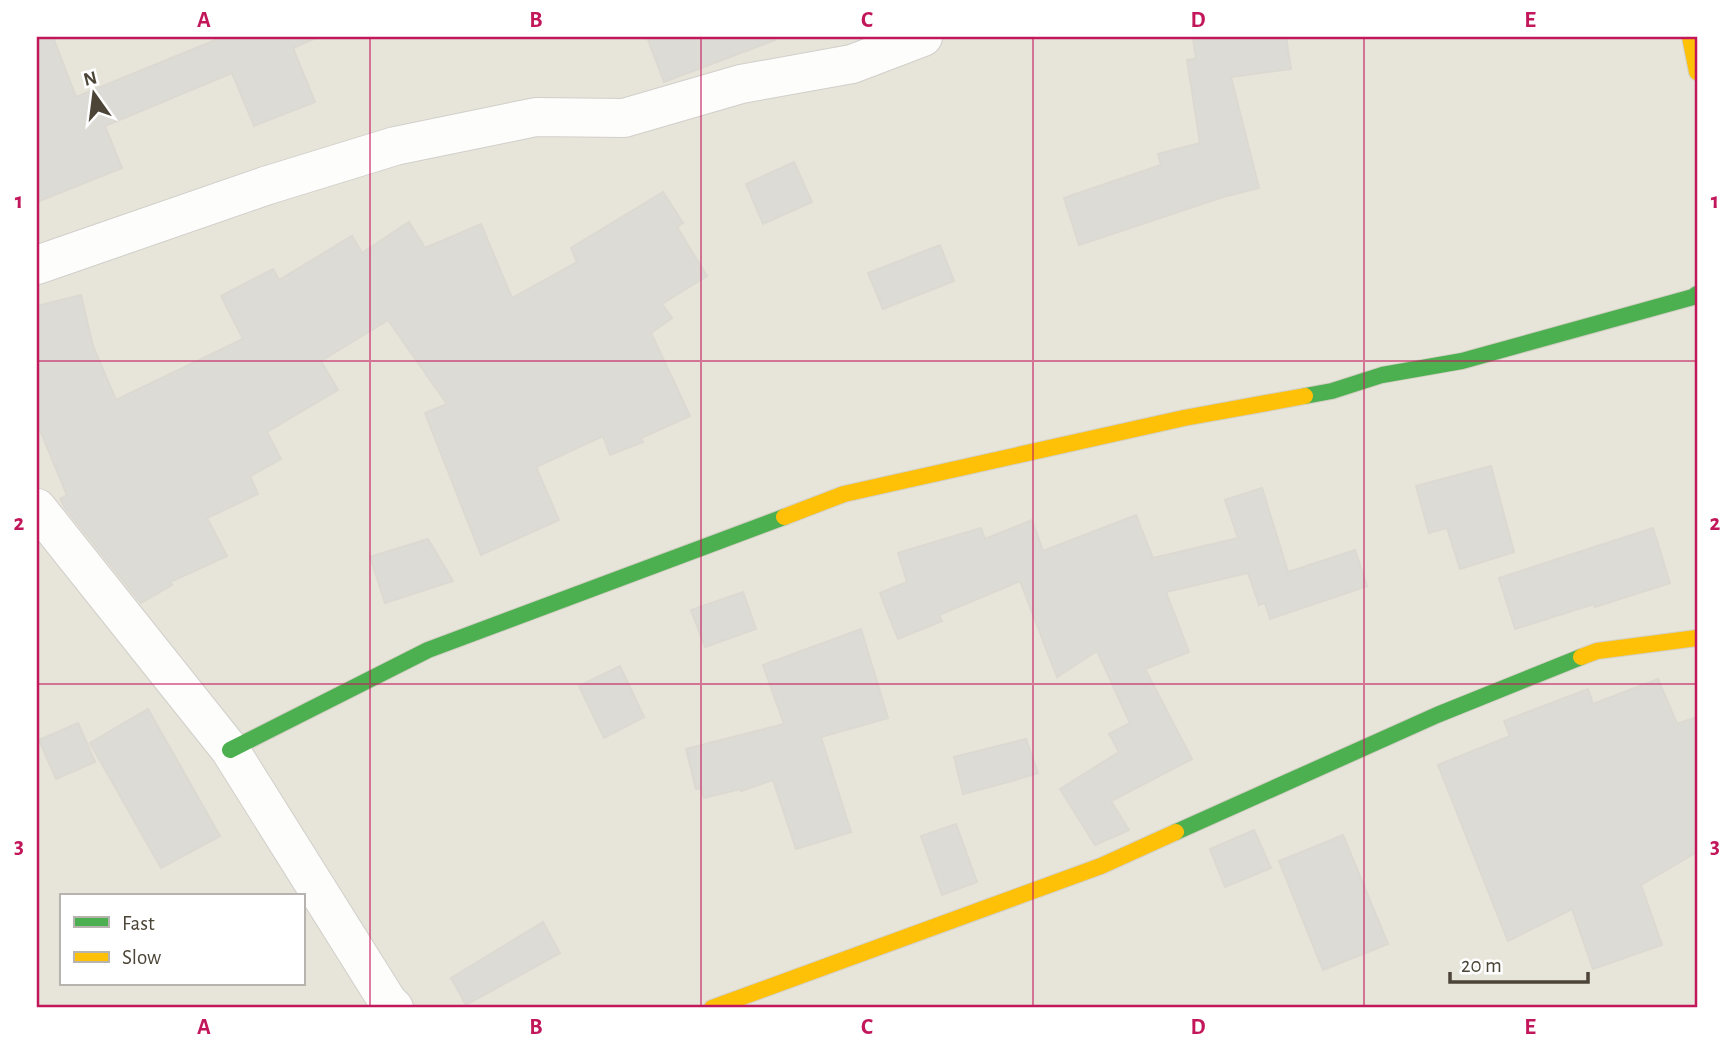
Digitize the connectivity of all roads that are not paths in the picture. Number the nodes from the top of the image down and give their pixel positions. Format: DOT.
graph roads {
  1 [pos="923,37"];
  2 [pos="1690,37"];
  3 [pos="1697,72"];
  4 [pos="37,265"];
  5 [pos="1697,294"];
  6 [pos="37,508"];
  7 [pos="1697,638"];
  8 [pos="230,750"];
  9 [pos="394,1008"];
  10 [pos="712,1008"];
  1 -- 4 [label="street"];
  2 -- 3 [label="street"];
  5 -- 8 [label="street"];
  6 -- 8 [label="street"];
  7 -- 10 [label="street"];
  8 -- 9 [label="street"];
}
